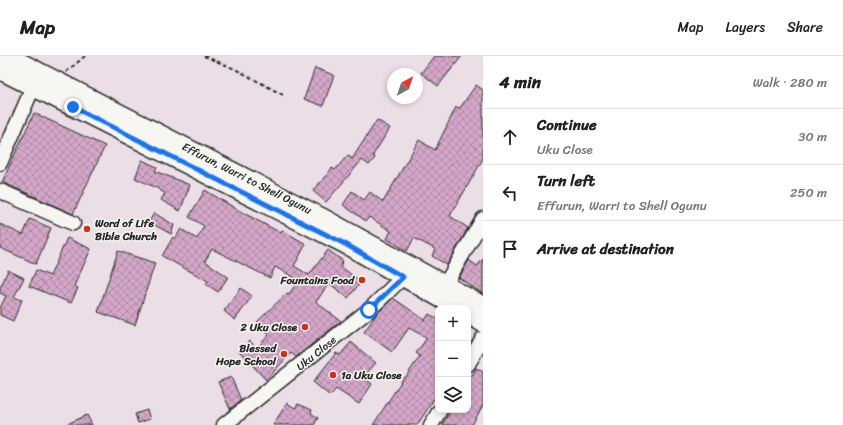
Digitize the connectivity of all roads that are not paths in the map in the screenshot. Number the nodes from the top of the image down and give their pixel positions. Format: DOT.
graph roads {
  1 [pos="8,56"];
  2 [pos="0,70"];
  3 [pos="33,87"];
  4 [pos="77,100"];
  5 [pos="0,163"];
  6 [pos="0,191"];
  7 [pos="483,219"];
  8 [pos="73,223"];
  9 [pos="403,277"];
  10 [pos="445,285"];
  11 [pos="453,305"];
  12 [pos="483,306"];
  13 [pos="471,316"];
  14 [pos="483,323"];
  15 [pos="483,338"];
  16 [pos="471,359"];
  17 [pos="438,413"];
  18 [pos="224,425"];
  19 [pos="432,425"];
  1 -- 4 [label="main road, Effurun, Warri to Shell Ogunu"];
  2 -- 3 [label="main road, Effurun, Warri to Shell Ogunu"];
  3 -- 4 [label="main road, Effurun, Warri to Shell Ogunu"];
  3 -- 5 [label="street"];
  4 -- 9 [label="main road, Effurun, Warri to Shell Ogunu"];
  4 -- 10 [label="main road, Effurun, Warri to Shell Ogunu"];
  6 -- 8 [label="street"];
  7 -- 10 [label="street"];
  9 -- 11 [label="main road, Effurun, Warri to Shell Ogunu"];
  9 -- 18 [label="street, Uku Close"];
  10 -- 12 [label="main road, Effurun, Warri to Shell Ogunu"];
  13 -- 14 [label="main road"];
  15 -- 16 [label="street"];
  17 -- 19 [label="street"];
}
